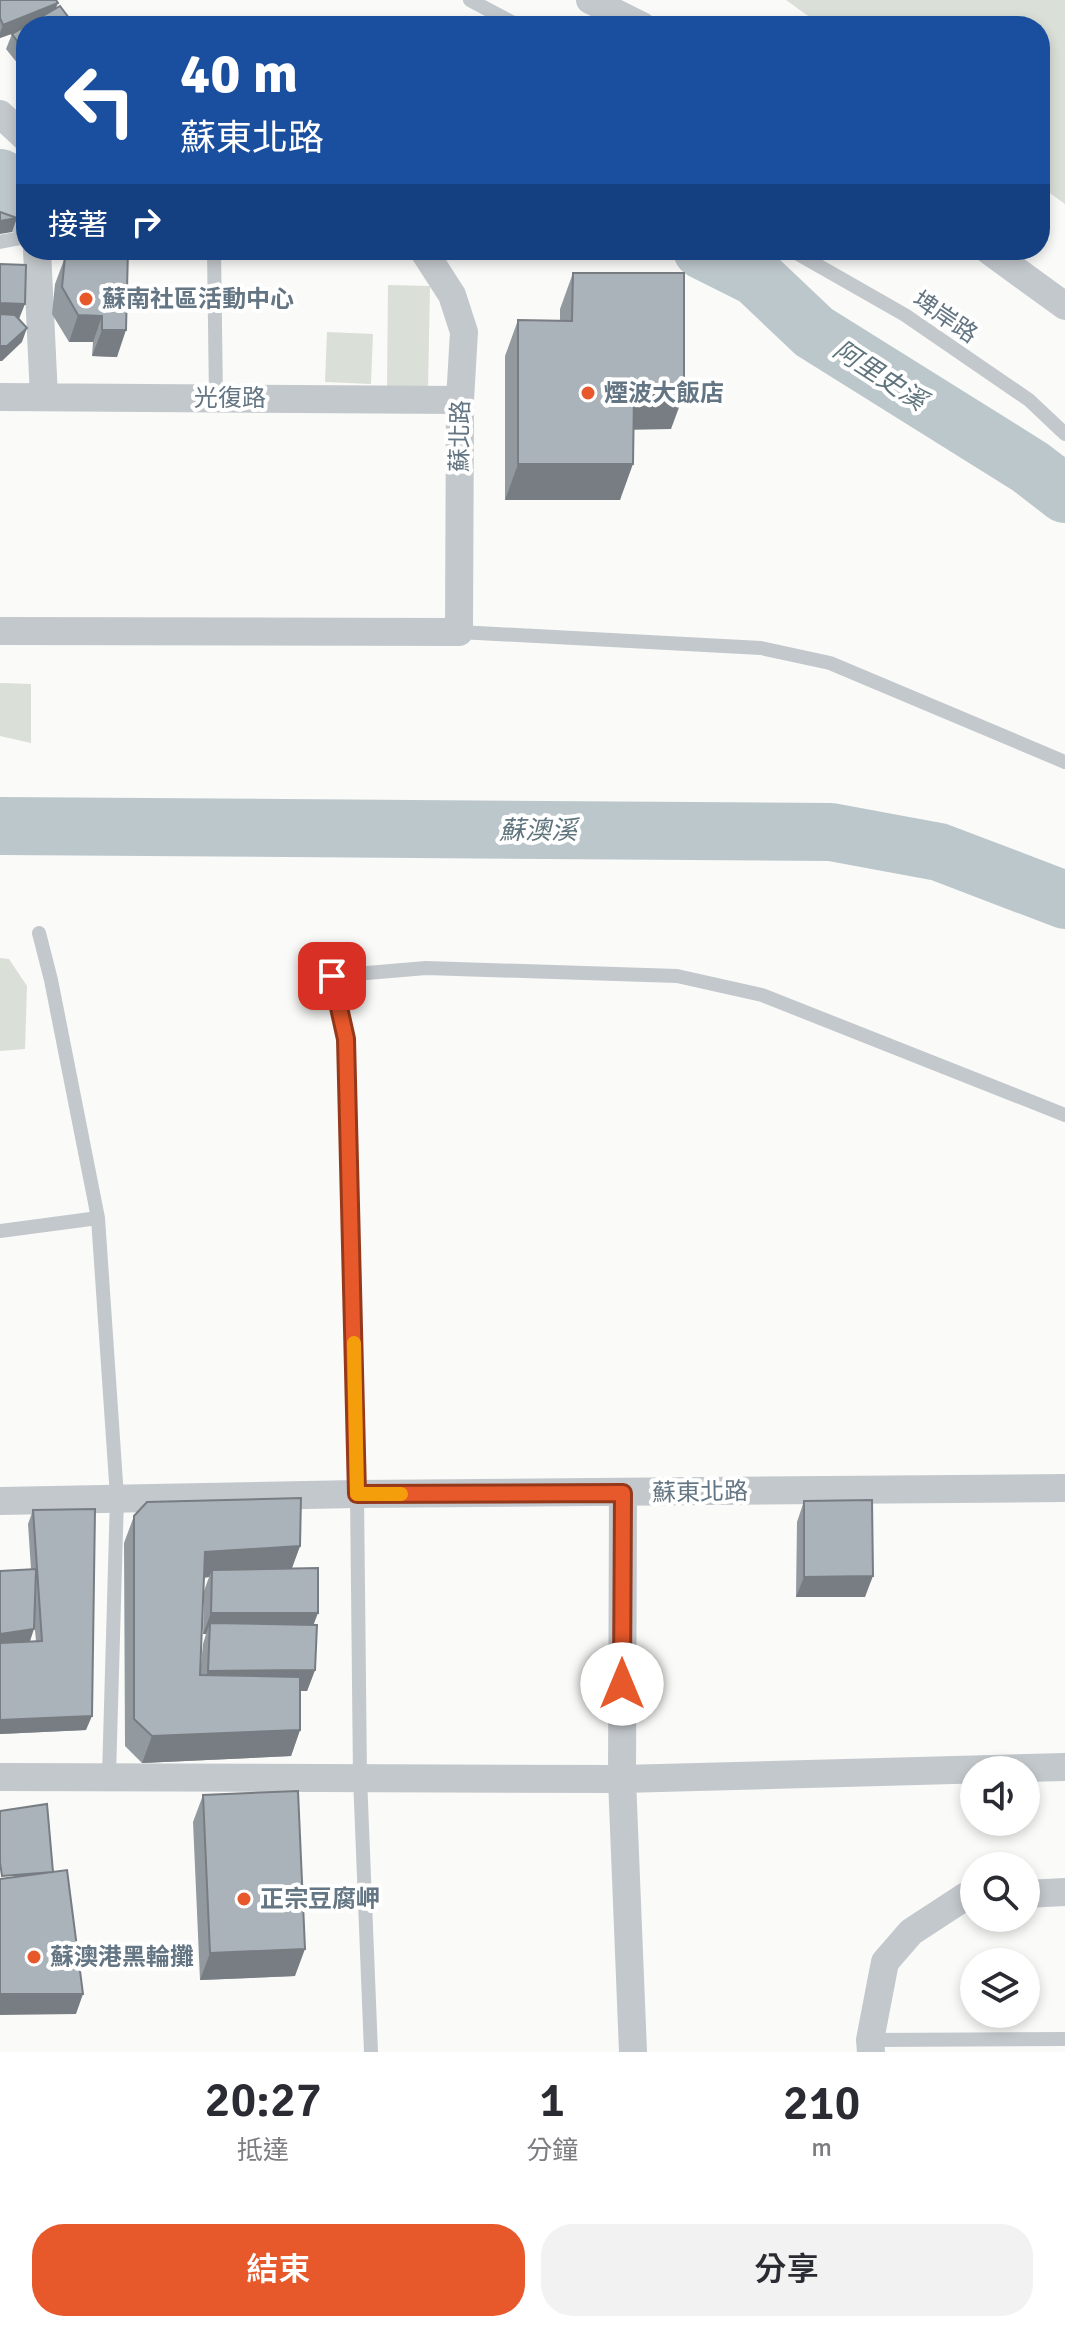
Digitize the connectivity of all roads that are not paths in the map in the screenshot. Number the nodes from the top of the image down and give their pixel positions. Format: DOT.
graph roads {
  1 [pos="470,0"];
  2 [pos="590,0"];
  3 [pos="500,16"];
  4 [pos="622,16"];
  5 [pos="0,114"];
  6 [pos="16,129"];
  7 [pos="37,260"];
  8 [pos="214,260"];
  9 [pos="429,260"];
  10 [pos="809,260"];
  11 [pos="1002,260"];
  12 [pos="1065,306"];
  13 [pos="0,397"];
  14 [pos="44,397"];
  15 [pos="216,398"];
  16 [pos="460,400"];
  17 [pos="1065,434"];
  18 [pos="0,631"];
  19 [pos="459,632"];
  20 [pos="1065,762"];
  21 [pos="39,933"];
  22 [pos="1065,1115"];
  23 [pos="98,1218"];
  24 [pos="0,1231"];
  25 [pos="1065,1488"];
  26 [pos="623,1493"];
  27 [pos="357,1494"];
  28 [pos="117,1497"];
  29 [pos="0,1501"];
  30 [pos="1065,1767"];
  31 [pos="109,1776"];
  32 [pos="0,1777"];
  33 [pos="360,1777"];
  34 [pos="622,1779"];
  35 [pos="1065,1892"];
  36 [pos="1040,1893"];
  37 [pos="960,1900"];
  38 [pos="1065,2039"];
  39 [pos="870,2046"];
  40 [pos="371,2052"];
  41 [pos="633,2052"];
  1 -- 3 [label="lane"];
  2 -- 4 [label="street"];
  5 -- 6 [label="street"];
  7 -- 14 [label="street"];
  8 -- 15 [label="lane"];
  9 -- 16 [label="street, 蘇北路"];
  10 -- 17 [label="lane, 埤岸路"];
  11 -- 12 [label="street"];
  13 -- 14 [label="street, 光復路"];
  14 -- 15 [label="street, 光復路"];
  15 -- 16 [label="street, 光復路"];
  16 -- 19 [label="street, 蘇北路"];
  18 -- 19 [label="street"];
  19 -- 20 [label="lane"];
  21 -- 23 [label="lane"];
  22 -- 27 [label="lane"];
  23 -- 24 [label="lane"];
  23 -- 28 [label="lane"];
  25 -- 26 [label="street, 蘇東北路"];
  26 -- 27 [label="street, 蘇東北路"];
  26 -- 34 [label="street"];
  27 -- 28 [label="street, 蘇東北路"];
  27 -- 33 [label="lane"];
  28 -- 29 [label="street, 蘇東北路"];
  28 -- 31 [label="lane"];
  30 -- 34 [label="street"];
  31 -- 32 [label="street"];
  31 -- 33 [label="street"];
  33 -- 34 [label="street"];
  33 -- 40 [label="lane"];
  34 -- 41 [label="street"];
  35 -- 36 [label="street"];
  37 -- 39 [label="street"];
  38 -- 39 [label="lane"];
}
